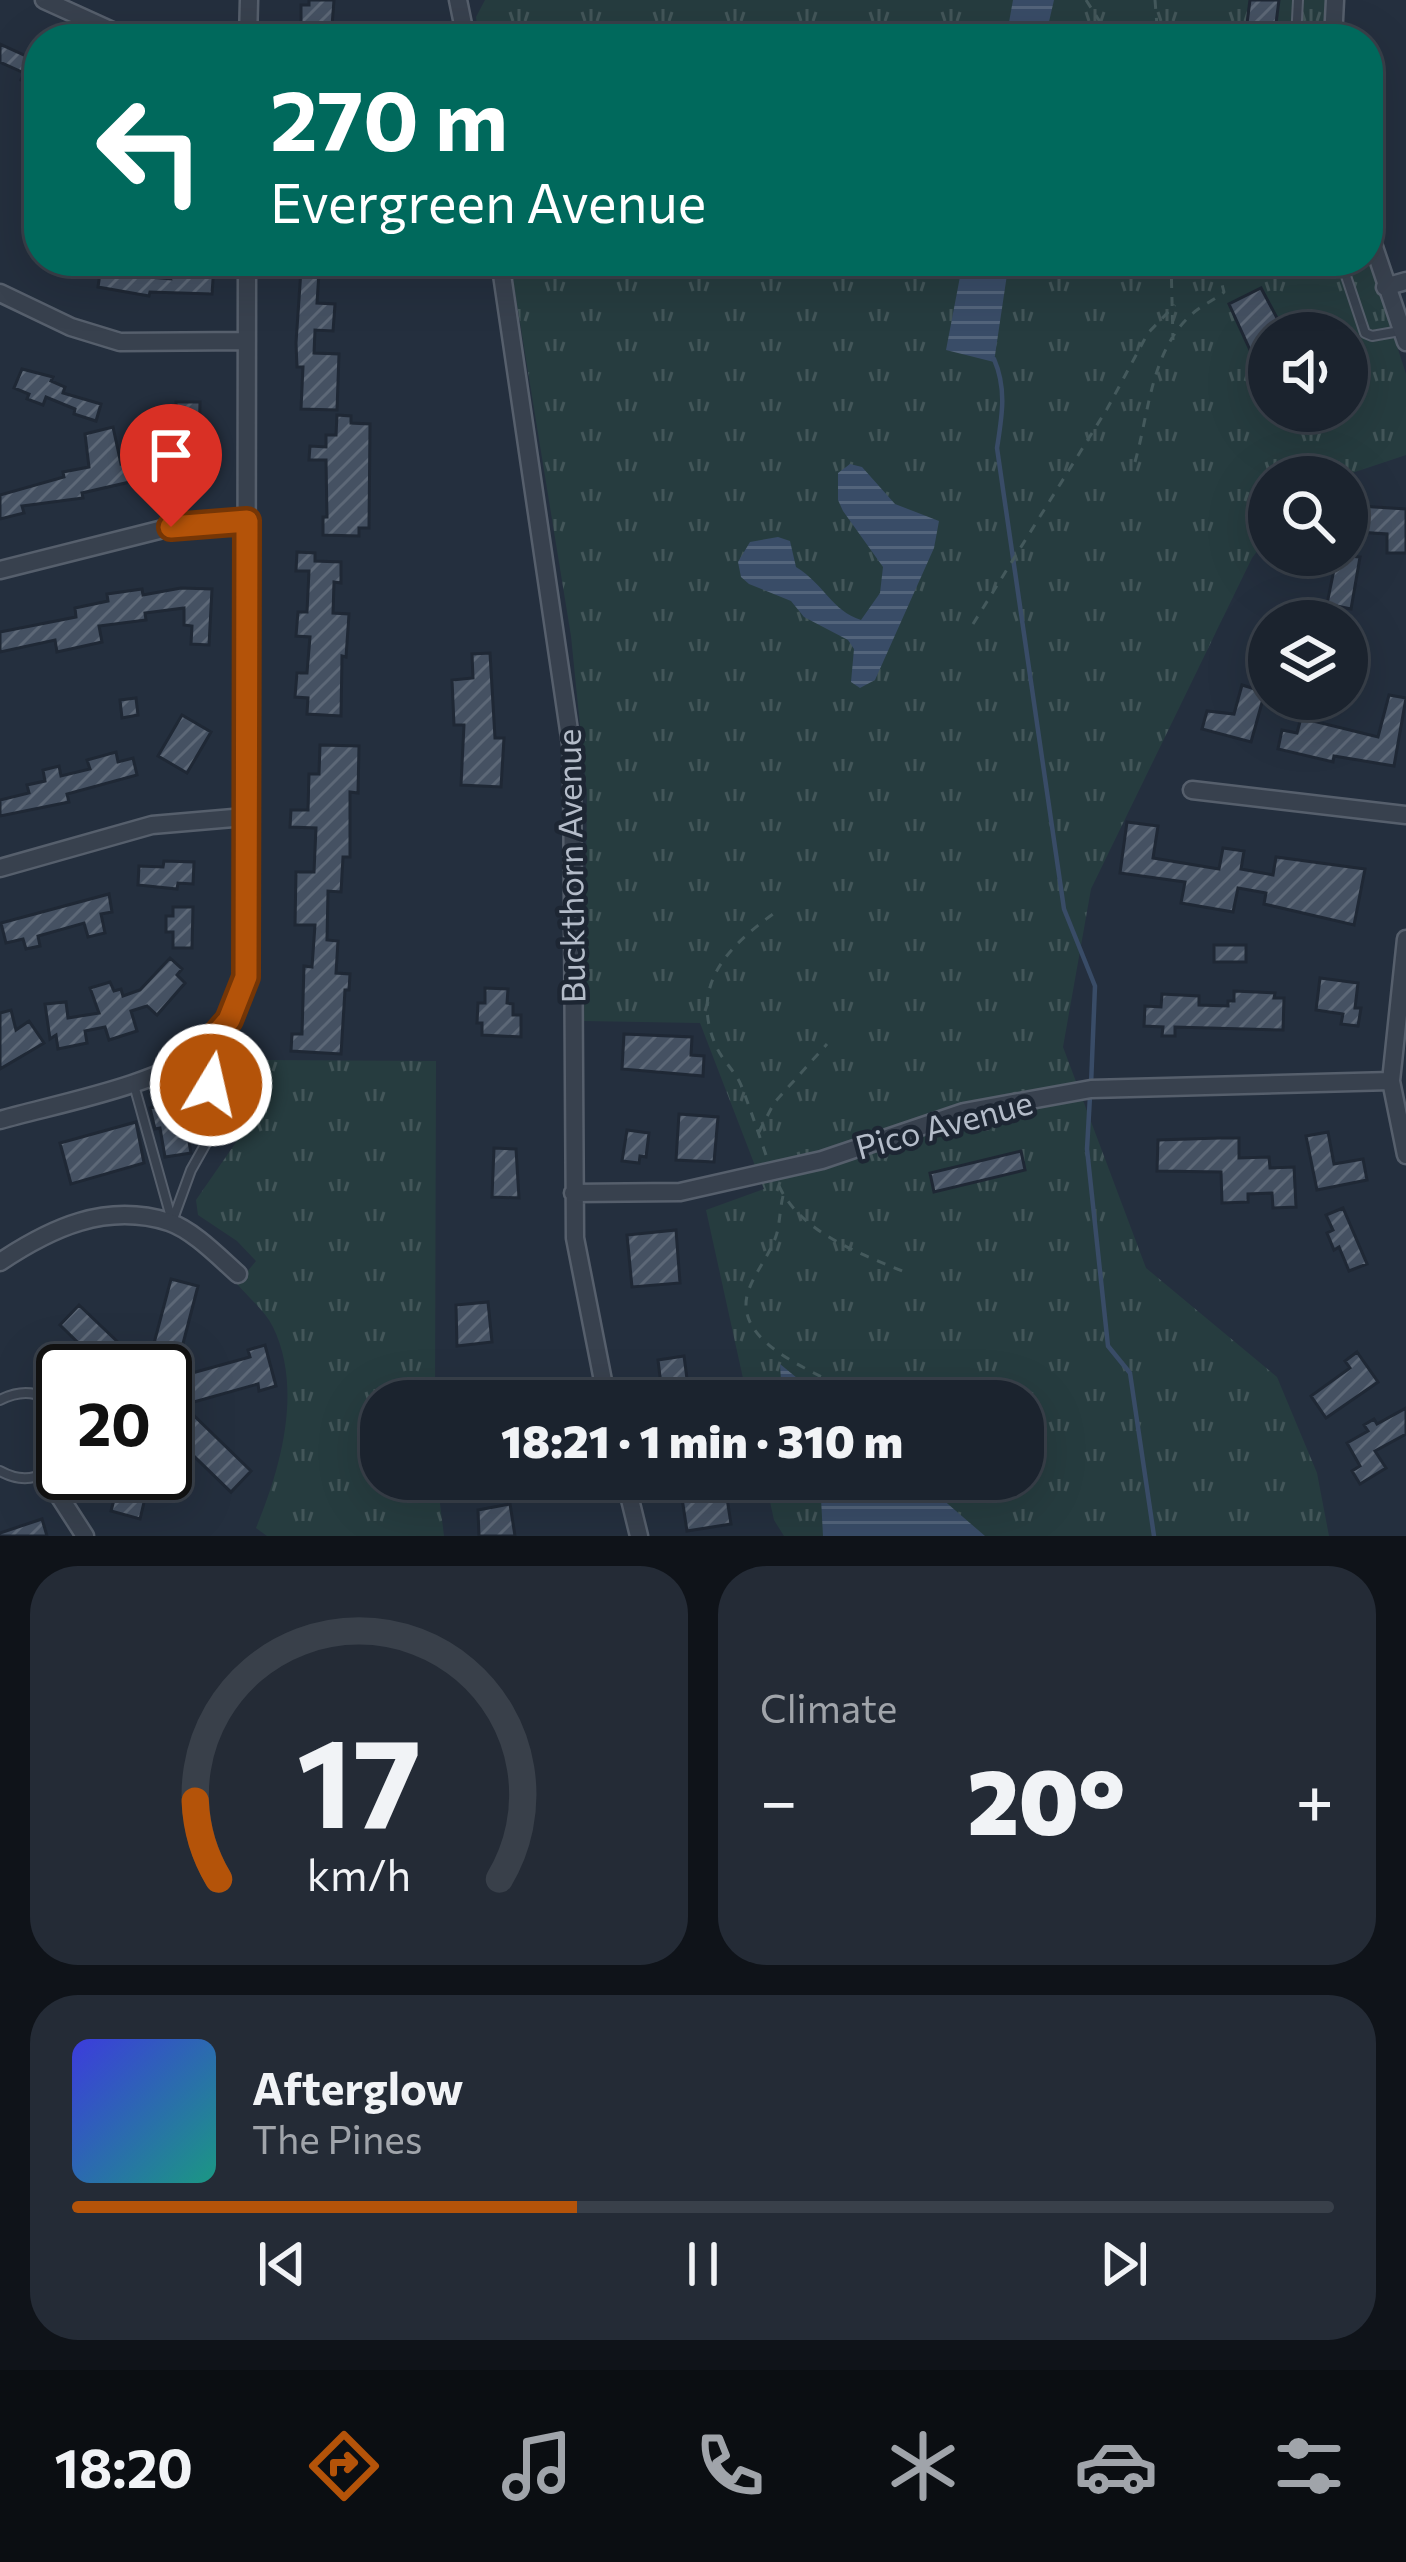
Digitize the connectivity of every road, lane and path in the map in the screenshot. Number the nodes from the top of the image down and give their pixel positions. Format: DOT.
graph roads {
  1 [pos="44,0"];
  2 [pos="97,24"];
  3 [pos="247,276"];
  4 [pos="502,276"];
  5 [pos="1172,276"];
  6 [pos="1219,276"];
  7 [pos="1346,276"];
  8 [pos="1382,276"];
  9 [pos="1406,281"];
  10 [pos="1385,287"];
  11 [pos="0,293"];
  12 [pos="1175,305"];
  13 [pos="1404,336"];
  14 [pos="247,341"];
  15 [pos="1173,341"];
  16 [pos="1135,462"];
  17 [pos="247,521"];
  18 [pos="0,570"];
  19 [pos="973,624"];
  20 [pos="1192,790"];
  21 [pos="1406,815"];
  22 [pos="244,817"];
  23 [pos="0,868"];
  24 [pos="773,914"];
  25 [pos="1406,939"];
  26 [pos="827,1044"];
  27 [pos="204,1049"];
  28 [pos="133,1081"];
  29 [pos="1391,1081"];
  30 [pos="0,1120"];
  31 [pos="758,1133"];
  32 [pos="1406,1155"];
  33 [pos="772,1171"];
  34 [pos="573,1193"];
  35 [pos="783,1195"];
  36 [pos="172,1223"];
  37 [pos="0,1262"];
  38 [pos="907,1273"];
  39 [pos="238,1274"];
  40 [pos="602,1380"];
  41 [pos="829,1380"];
  42 [pos="36,1394"];
  43 [pos="0,1400"];
  44 [pos="0,1471"];
  45 [pos="36,1476"];
  46 [pos="62,1500"];
  47 [pos="630,1500"];
  48 [pos="85,1536"];
  49 [pos="639,1536"];
  1 -- 2 [label="street"];
  3 -- 14 [label="street"];
  4 -- 34 [label="street, Buckthorn Avenue"];
  5 -- 12 [label="path"];
  6 -- 15 [label="path"];
  7 -- 13 [label="lane"];
  8 -- 10 [label="street"];
  9 -- 10 [label="street"];
  10 -- 13 [label="street"];
  11 -- 14 [label="street"];
  12 -- 15 [label="path"];
  12 -- 19 [label="path"];
  14 -- 17 [label="street"];
  15 -- 16 [label="path"];
  17 -- 18 [label="street"];
  17 -- 22 [label="street"];
  20 -- 21 [label="street"];
  22 -- 23 [label="street"];
  22 -- 27 [label="street"];
  24 -- 31 [label="path"];
  25 -- 29 [label="street"];
  26 -- 31 [label="path"];
  27 -- 28 [label="street"];
  27 -- 36 [label="lane"];
  28 -- 30 [label="street"];
  28 -- 36 [label="lane"];
  29 -- 32 [label="street"];
  29 -- 33 [label="street, Pico Avenue"];
  31 -- 33 [label="path"];
  33 -- 34 [label="street, Pico Avenue"];
  33 -- 35 [label="path"];
  34 -- 40 [label="street, Buckthorn Avenue"];
  35 -- 38 [label="path"];
  35 -- 41 [label="path"];
  36 -- 37 [label="street"];
  36 -- 39 [label="street"];
  42 -- 43 [label="lane"];
  44 -- 45 [label="lane"];
  46 -- 48 [label="street"];
  47 -- 49 [label="street"];
}
